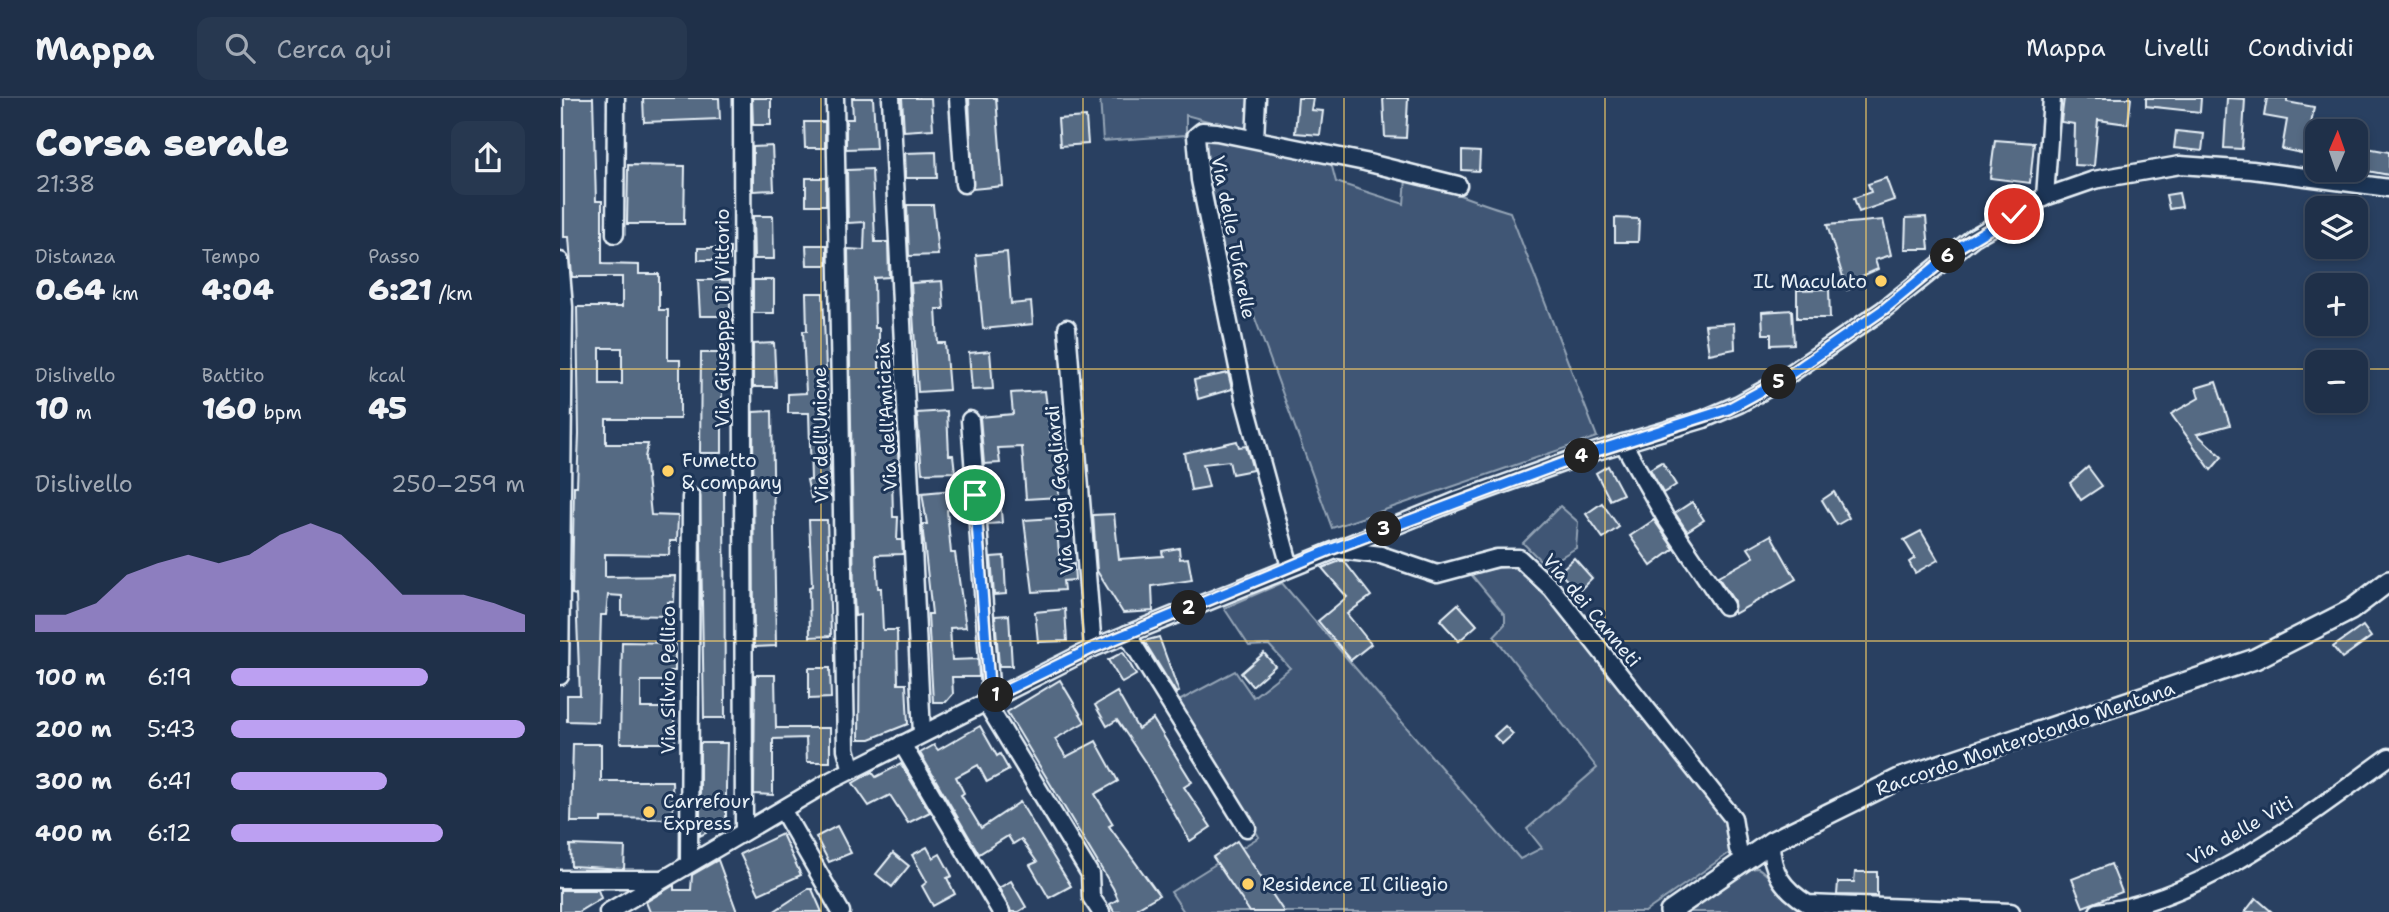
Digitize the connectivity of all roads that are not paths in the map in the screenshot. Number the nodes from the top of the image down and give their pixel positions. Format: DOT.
graph roads {
  1 [pos="616,98"];
  2 [pos="743,98"];
  3 [pos="835,98"];
  4 [pos="891,98"];
  5 [pos="958,98"];
  6 [pos="1257,98"];
  7 [pos="2052,98"];
  8 [pos="1255,139"];
  9 [pos="964,184"];
  10 [pos="1458,185"];
  11 [pos="2389,188"];
  12 [pos="2045,197"];
  13 [pos="615,234"];
  14 [pos="560,261"];
  15 [pos="1067,328"];
  16 [pos="970,420"];
  17 [pos="1623,443"];
  18 [pos="691,497"];
  19 [pos="1330,550"];
  20 [pos="1290,567"];
  21 [pos="2389,581"];
  22 [pos="1724,606"];
  23 [pos="1126,634"];
  24 [pos="1093,648"];
  25 [pos="560,676"];
  26 [pos="988,700"];
  27 [pos="922,733"];
  28 [pos="902,744"];
  29 [pos="2389,757"];
  30 [pos="852,770"];
  31 [pos="783,811"];
  32 [pos="1247,828"];
  33 [pos="744,831"];
  34 [pos="1771,842"];
  35 [pos="1738,849"];
  36 [pos="689,863"];
  37 [pos="560,879"];
  38 [pos="665,879"];
  39 [pos="1806,908"];
  40 [pos="608,912"];
  41 [pos="841,912"];
  42 [pos="1001,912"];
  43 [pos="1101,912"];
  44 [pos="1670,912"];
  45 [pos="2011,912"];
  46 [pos="2098,912"];
  1 -- 13 [label="street"];
  2 -- 33 [label="street, Via Giuseppe Di Vittorio"];
  3 -- 30 [label="street, Via dell'Unione"];
  4 -- 27 [label="street, Via dell'Amicizia"];
  5 -- 9 [label="street"];
  6 -- 8 [label="street"];
  7 -- 12 [label="street"];
  8 -- 10 [label="street, Via delle Tufarelle"];
  8 -- 20 [label="street, Via delle Tufarelle"];
  11 -- 12 [label="street"];
  12 -- 17 [label="street"];
  14 -- 25 [label="street"];
  15 -- 24 [label="street, Via Luigi Gagliardi"];
  16 -- 26 [label="street"];
  17 -- 19 [label="street"];
  17 -- 22 [label="street"];
  18 -- 36 [label="street, Via Silvio Pellico"];
  19 -- 20 [label="street"];
  19 -- 35 [label="street, Via dei Canneti"];
  20 -- 23 [label="street"];
  21 -- 34 [label="main road, Raccordo Monterotondo Mentana"];
  23 -- 24 [label="street"];
  23 -- 32 [label="street"];
  24 -- 26 [label="street"];
  26 -- 27 [label="street"];
  26 -- 43 [label="street"];
  27 -- 28 [label="street"];
  28 -- 30 [label="street"];
  28 -- 42 [label="street"];
  29 -- 46 [label="street, Via delle Viti"];
  30 -- 31 [label="street"];
  31 -- 33 [label="street"];
  31 -- 41 [label="street"];
  33 -- 36 [label="street"];
  34 -- 39 [label="street"];
  34 -- 44 [label="main road, Raccordo Monterotondo Mentana"];
  36 -- 38 [label="street"];
  37 -- 38 [label="street"];
  38 -- 40 [label="street"];
  39 -- 45 [label="street"];
}
